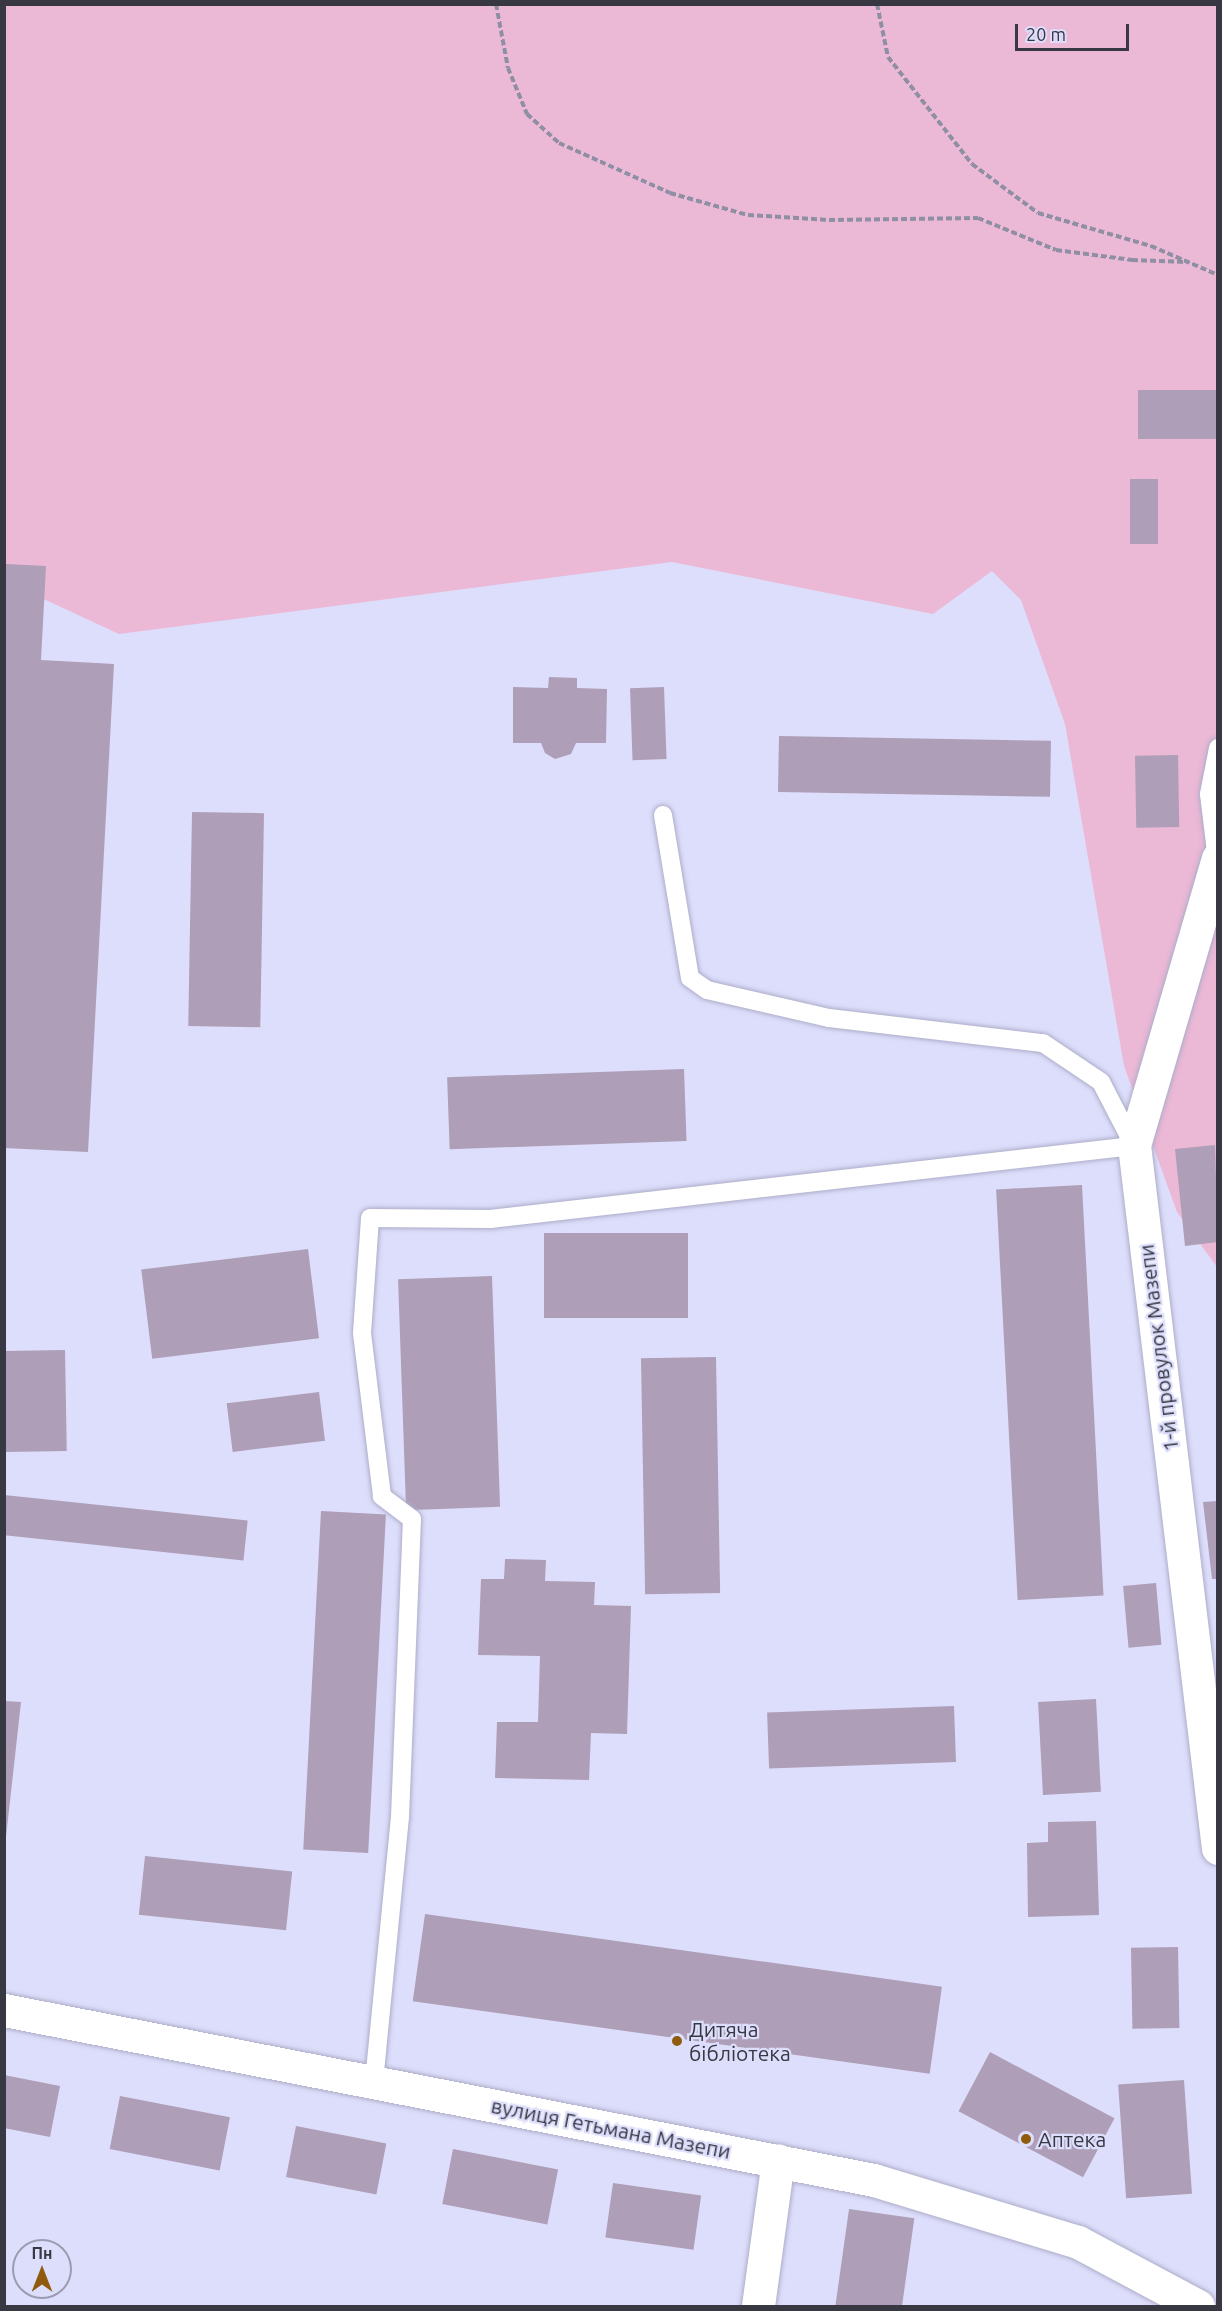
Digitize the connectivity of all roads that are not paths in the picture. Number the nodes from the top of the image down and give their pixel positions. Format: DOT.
graph roads {
  1 [pos="1218,748"];
  2 [pos="663,815"];
  3 [pos="1217,859"];
  4 [pos="1139,1145"];
  5 [pos="1213,1783"];
  6 [pos="1218,1848"];
  7 [pos="4,2010"];
  8 [pos="375,2082"];
  9 [pos="778,2160"];
  10 [pos="758,2307"];
  11 [pos="1198,2307"];
  1 -- 3 [label="lane"];
  2 -- 4 [label="lane"];
  3 -- 4 [label="main road, 1-й провулок Мазепи"];
  4 -- 5 [label="main road, 1-й провулок Мазепи"];
  4 -- 8 [label="lane"];
  5 -- 6 [label="main road, 1-й провулок Мазепи"];
  7 -- 8 [label="main road, вулиця Гетьмана Мазепи"];
  8 -- 9 [label="main road, вулиця Гетьмана Мазепи"];
  9 -- 10 [label="main road"];
  9 -- 11 [label="main road, вулиця Гетьмана Мазепи"];
}
